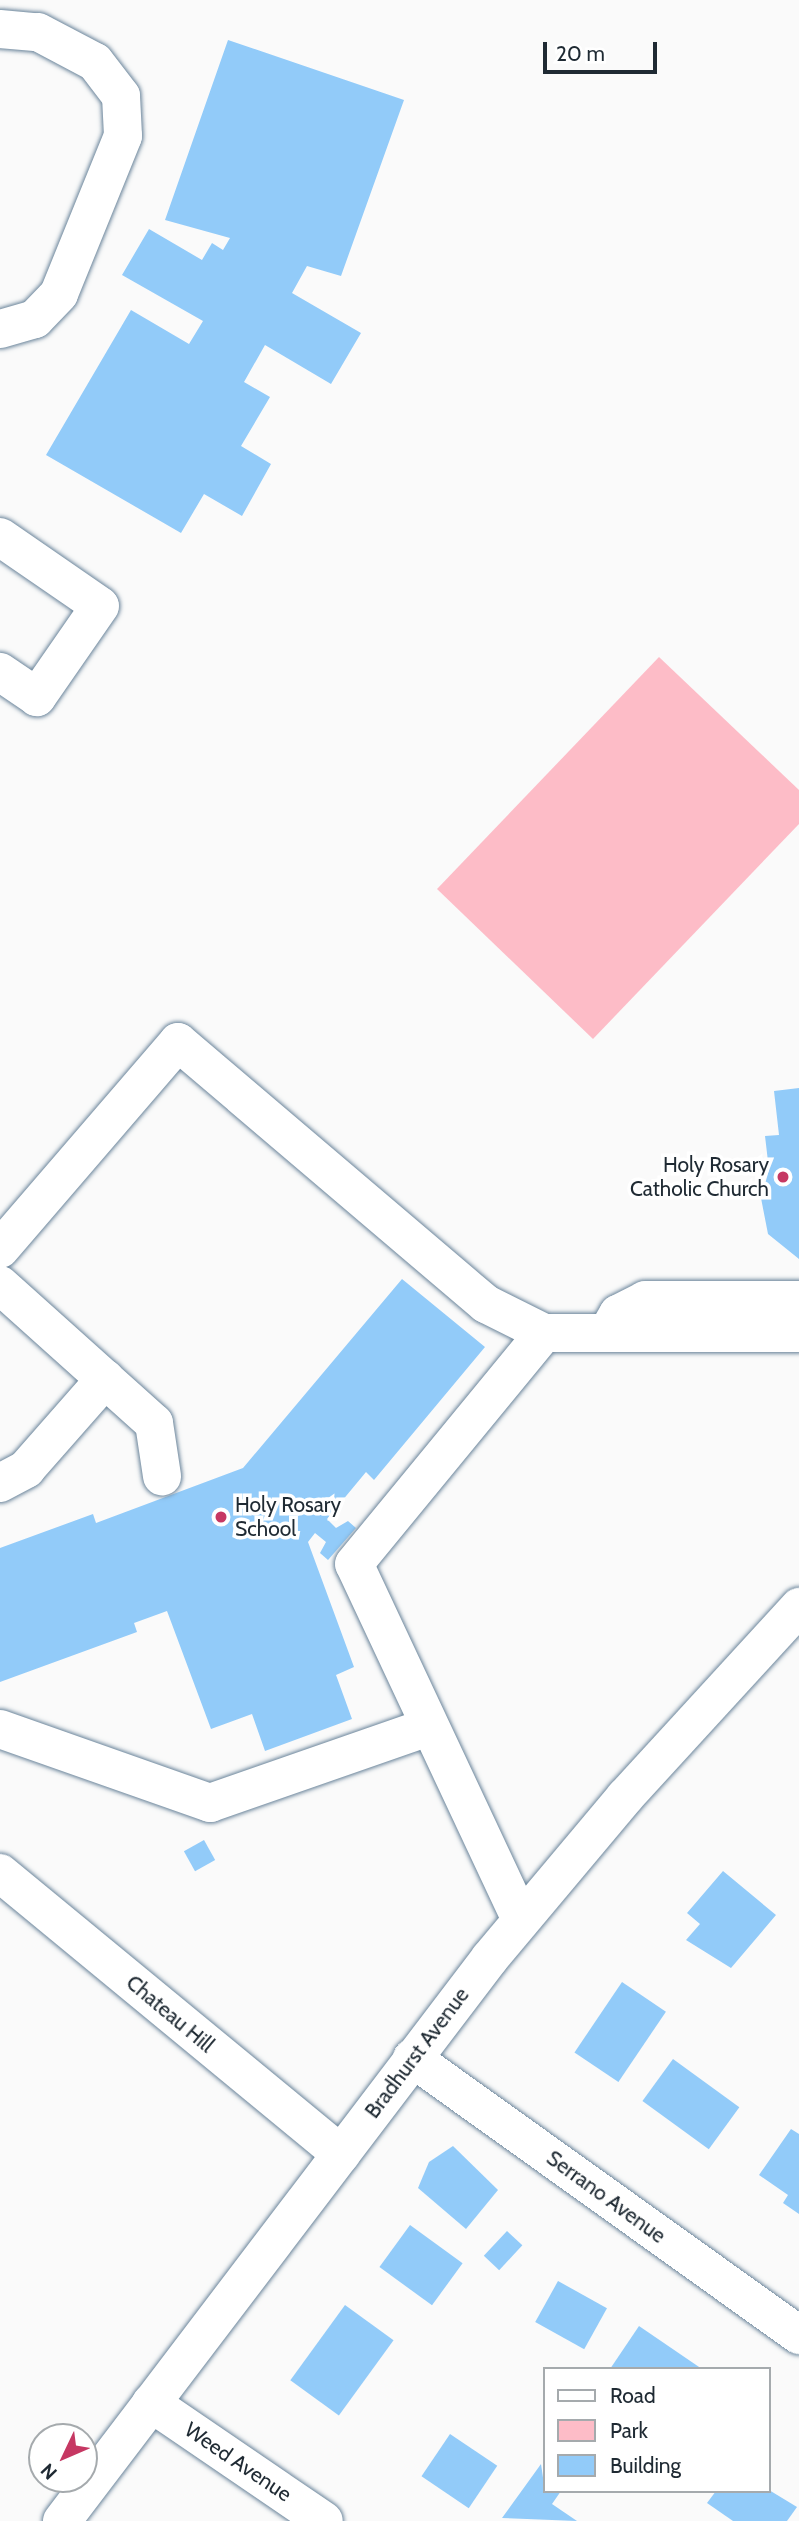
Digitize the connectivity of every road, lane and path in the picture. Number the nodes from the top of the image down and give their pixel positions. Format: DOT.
graph roads {
  1 [pos="0,29"];
  2 [pos="0,330"];
  3 [pos="0,537"];
  4 [pos="0,672"];
  5 [pos="0,1249"];
  6 [pos="0,1285"];
  7 [pos="799,1300"];
  8 [pos="544,1333"];
  9 [pos="607,1333"];
  10 [pos="799,1334"];
  11 [pos="105,1379"];
  12 [pos="162,1476"];
  13 [pos="0,1483"];
  14 [pos="799,1608"];
  15 [pos="428,1727"];
  16 [pos="0,1729"];
  17 [pos="0,1873"];
  18 [pos="521,1920"];
  19 [pos="412,2058"];
  20 [pos="341,2154"];
  21 [pos="799,2335"];
  22 [pos="151,2403"];
  23 [pos="62,2521"];
  24 [pos="324,2521"];
  1 -- 2 [label="main road"];
  3 -- 4 [label="main road"];
  5 -- 8 [label="main road"];
  6 -- 11 [label="main road"];
  7 -- 9 [label="main road"];
  8 -- 9 [label="main road"];
  8 -- 15 [label="main road"];
  9 -- 10 [label="main road"];
  11 -- 12 [label="main road"];
  11 -- 13 [label="main road"];
  14 -- 18 [label="main road, Bradhurst Avenue"];
  15 -- 16 [label="main road"];
  15 -- 18 [label="main road"];
  17 -- 20 [label="main road, Chateau Hill"];
  18 -- 19 [label="main road, Bradhurst Avenue"];
  19 -- 20 [label="main road, Bradhurst Avenue"];
  19 -- 21 [label="main road, Serrano Avenue"];
  20 -- 22 [label="main road, Bradhurst Avenue"];
  22 -- 23 [label="main road, Bradhurst Avenue"];
  22 -- 24 [label="main road, Weed Avenue"];
}
